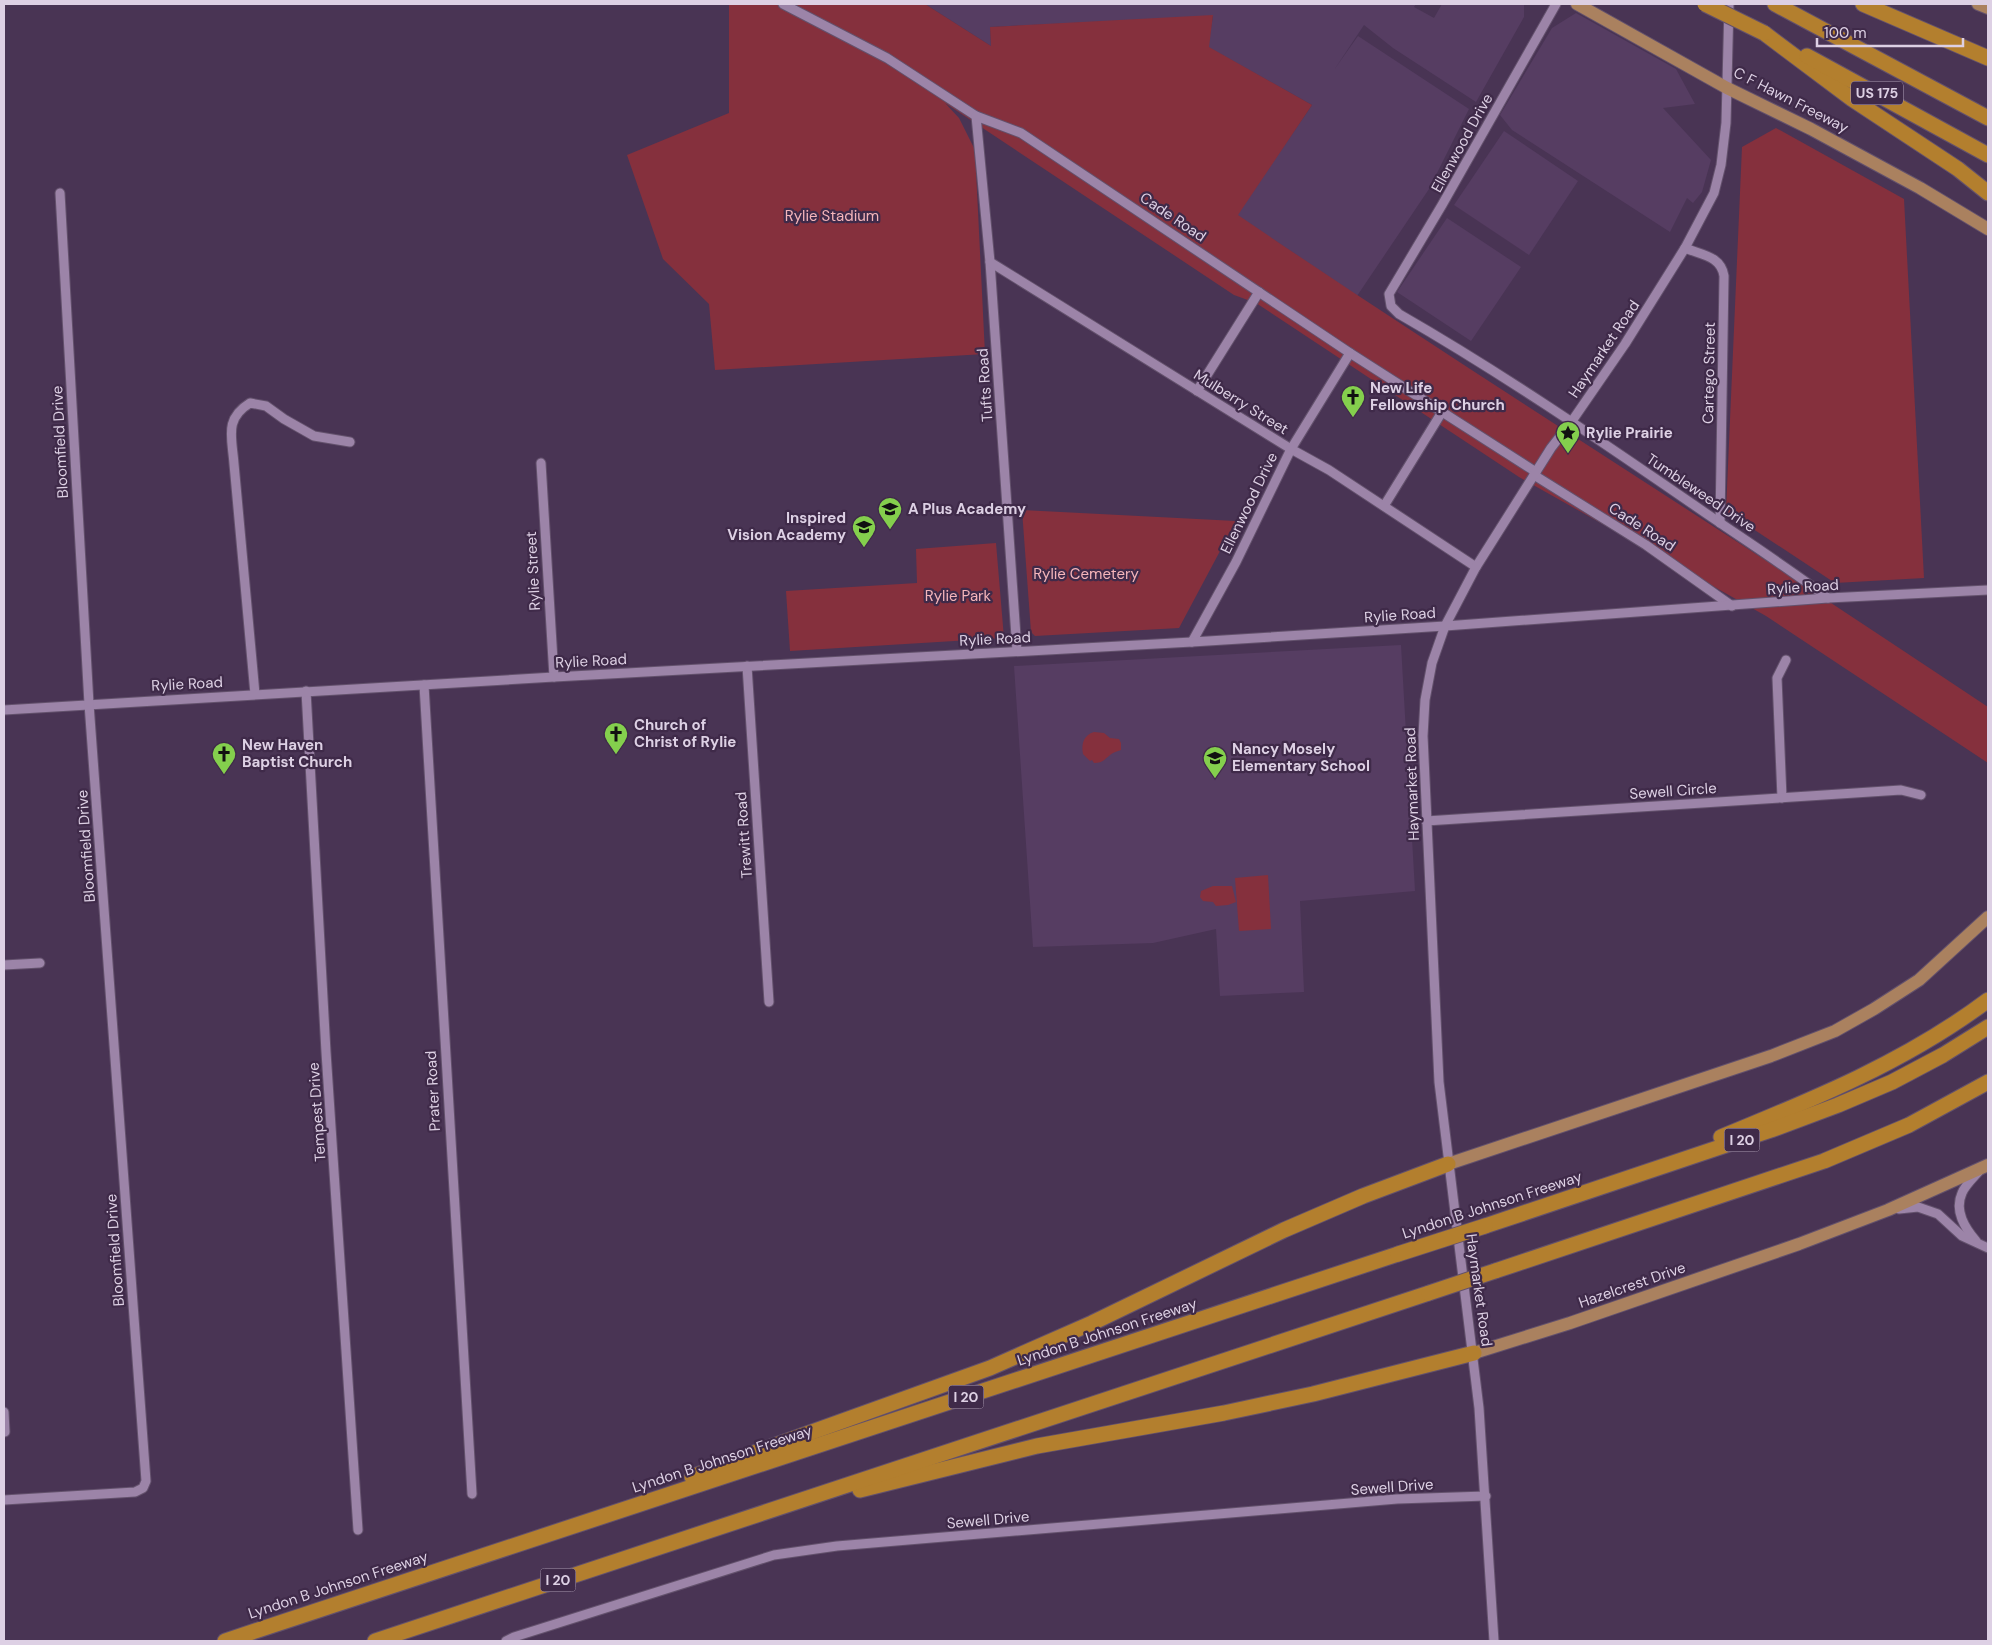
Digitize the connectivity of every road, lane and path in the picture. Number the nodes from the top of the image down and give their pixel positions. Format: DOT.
graph roads {
  1 [pos="783,4"];
  2 [pos="1556,4"];
  3 [pos="1577,4"];
  4 [pos="1705,4"];
  5 [pos="1729,4"];
  6 [pos="1775,4"];
  7 [pos="1863,4"];
  8 [pos="1978,4"];
  9 [pos="1988,8"];
  10 [pos="1764,33"];
  11 [pos="1988,58"];
  12 [pos="1727,88"];
  13 [pos="976,116"];
  14 [pos="1988,117"];
  15 [pos="1988,155"];
  16 [pos="1988,192"];
  17 [pos="60,193"];
  18 [pos="1988,229"];
  19 [pos="1685,248"];
  20 [pos="990,262"];
  21 [pos="1259,292"];
  22 [pos="1389,294"];
  23 [pos="1350,353"];
  24 [pos="1197,391"];
  25 [pos="1442,412"];
  26 [pos="1572,421"];
  27 [pos="350,442"];
  28 [pos="1291,449"];
  29 [pos="541,463"];
  30 [pos="1535,473"];
  31 [pos="1384,506"];
  32 [pos="1720,523"];
  33 [pos="1476,567"];
  34 [pos="1988,590"];
  35 [pos="1828,598"];
  36 [pos="1732,606"];
  37 [pos="1444,626"];
  38 [pos="1192,642"];
  39 [pos="1017,651"];
  40 [pos="1786,660"];
  41 [pos="747,666"];
  42 [pos="554,677"];
  43 [pos="424,685"];
  44 [pos="306,691"];
  45 [pos="255,694"];
  46 [pos="89,704"];
  47 [pos="4,710"];
  48 [pos="1921,795"];
  49 [pos="1782,798"];
  50 [pos="1426,822"];
  51 [pos="1988,917"];
  52 [pos="40,963"];
  53 [pos="4,965"];
  54 [pos="1988,1000"];
  55 [pos="769,1002"];
  56 [pos="1988,1027"];
  57 [pos="1988,1082"];
  58 [pos="1448,1164"];
  59 [pos="1985,1167"];
  60 [pos="1604,1186"];
  61 [pos="1888,1210"];
  62 [pos="1984,1246"];
  63 [pos="1474,1353"];
  64 [pos="4,1412"];
  65 [pos="5,1432"];
  66 [pos="472,1494"];
  67 [pos="1486,1496"];
  68 [pos="4,1500"];
  69 [pos="742,1519"];
  70 [pos="358,1530"];
  71 [pos="534,1539"];
  72 [pos="225,1641"];
  73 [pos="375,1641"];
  74 [pos="506,1641"];
  75 [pos="1494,1641"];
  1 -- 13 [label="street, Cade Road"];
  2 -- 22 [label="street, Ellenwood Drive"];
  3 -- 12 [label="main road, C F Hawn Freeway"];
  4 -- 10 [label="highway, US 175, bridge"];
  5 -- 12 [label="street, Haymarket Road"];
  6 -- 14 [label="highway, US 175"];
  7 -- 11 [label="highway"];
  8 -- 9 [label="main road"];
  10 -- 15 [label="highway, US 175"];
  10 -- 16 [label="highway"];
  12 -- 18 [label="main road, C F Hawn Freeway"];
  12 -- 19 [label="street, Haymarket Road"];
  13 -- 20 [label="street, Tufts Road"];
  13 -- 21 [label="street, Cade Road"];
  17 -- 46 [label="street, Bloomfield Drive"];
  19 -- 26 [label="street, Haymarket Road"];
  19 -- 32 [label="street, Cartego Street"];
  20 -- 24 [label="street, Mulberry Street"];
  20 -- 39 [label="street, Tufts Road"];
  21 -- 23 [label="street, Cade Road"];
  21 -- 24 [label="street"];
  22 -- 26 [label="street, Tumbleweed Drive"];
  23 -- 25 [label="street, Cade Road"];
  23 -- 28 [label="street, Ellenwood Drive"];
  24 -- 28 [label="street, Mulberry Street"];
  25 -- 30 [label="street, Cade Road"];
  25 -- 31 [label="street"];
  26 -- 30 [label="street, Haymarket Road"];
  26 -- 32 [label="street, Tumbleweed Drive"];
  27 -- 45 [label="street"];
  28 -- 31 [label="street, Mulberry Street"];
  28 -- 38 [label="street, Ellenwood Drive"];
  29 -- 42 [label="street, Rylie Street"];
  30 -- 33 [label="street, Haymarket Road"];
  30 -- 36 [label="street, Cade Road"];
  31 -- 33 [label="street, Mulberry Street"];
  32 -- 35 [label="street, Tumbleweed Drive"];
  33 -- 37 [label="street, Haymarket Road"];
  34 -- 35 [label="street, Rylie Road"];
  35 -- 36 [label="street, Rylie Road"];
  36 -- 37 [label="street, Rylie Road"];
  37 -- 38 [label="street, Rylie Road"];
  37 -- 50 [label="street, Haymarket Road"];
  38 -- 39 [label="street, Rylie Road"];
  39 -- 41 [label="street, Rylie Road"];
  40 -- 49 [label="street"];
  41 -- 42 [label="street, Rylie Road"];
  41 -- 55 [label="street, Trewitt Road"];
  42 -- 43 [label="street, Rylie Road"];
  43 -- 44 [label="street, Rylie Road"];
  43 -- 66 [label="street, Prater Road"];
  44 -- 45 [label="street, Rylie Road"];
  44 -- 70 [label="street, Tempest Drive"];
  45 -- 46 [label="street, Rylie Road"];
  46 -- 47 [label="street, Rylie Road"];
  46 -- 68 [label="street, Bloomfield Drive"];
  48 -- 49 [label="street, Sewell Circle"];
  49 -- 50 [label="street, Sewell Circle"];
  50 -- 58 [label="street, Haymarket Road"];
  51 -- 58 [label="main road"];
  52 -- 53 [label="street"];
  54 -- 60 [label="highway"];
  56 -- 60 [label="highway, Lyndon B Johnson Freeway / I 20"];
  57 -- 69 [label="highway, I 20, bridge"];
  58 -- 63 [label="street, Haymarket Road"];
  58 -- 71 [label="highway"];
  59 -- 61 [label="main road"];
  59 -- 62 [label="street"];
  60 -- 71 [label="highway, Lyndon B Johnson Freeway / I 20, bridge"];
  61 -- 62 [label="street"];
  61 -- 63 [label="main road, Hazelcrest Drive"];
  63 -- 67 [label="street, Haymarket Road"];
  63 -- 69 [label="highway"];
  64 -- 65 [label="street"];
  67 -- 74 [label="street, Sewell Drive"];
  67 -- 75 [label="street, Haymarket Road"];
  69 -- 73 [label="highway, I 20"];
  71 -- 72 [label="highway, Lyndon B Johnson Freeway / I 20"];
}
